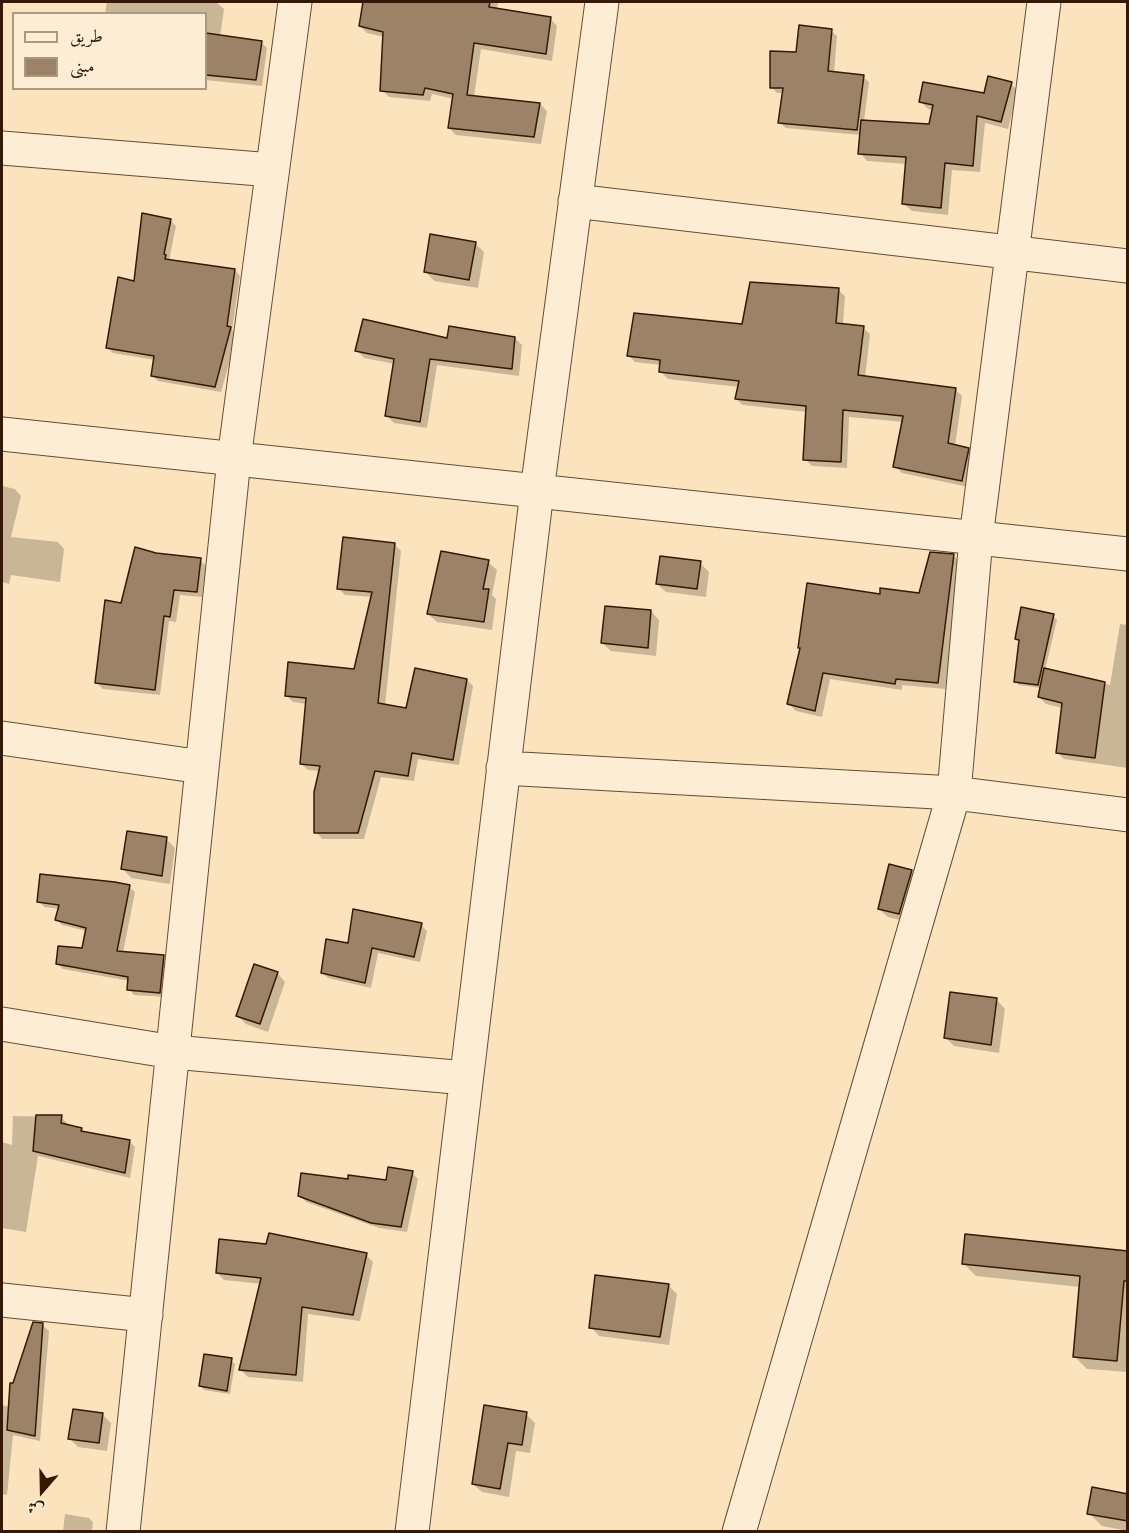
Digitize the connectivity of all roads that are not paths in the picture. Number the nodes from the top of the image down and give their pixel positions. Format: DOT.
graph roads {
  1 [pos="295,2"];
  2 [pos="602,2"];
  3 [pos="1044,2"];
  4 [pos="2,148"];
  5 [pos="272,170"];
  6 [pos="575,201"];
  7 [pos="1013,251"];
  8 [pos="1128,266"];
  9 [pos="2,434"];
  10 [pos="234,459"];
  11 [pos="537,491"];
  12 [pos="976,538"];
  13 [pos="1128,554"];
  14 [pos="2,738"];
  15 [pos="202,767"];
  16 [pos="503,768"];
  17 [pos="954,793"];
  18 [pos="1128,815"];
  19 [pos="2,1024"];
  20 [pos="172,1052"];
  21 [pos="466,1078"];
  22 [pos="2,1300"];
  23 [pos="146,1315"];
  24 [pos="123,1532"];
  25 [pos="412,1532"];
  26 [pos="738,1532"];
  1 -- 5 [label="street"];
  2 -- 6 [label="street"];
  3 -- 7 [label="street"];
  4 -- 5 [label="street"];
  5 -- 10 [label="street"];
  6 -- 7 [label="street"];
  6 -- 11 [label="street"];
  7 -- 8 [label="street"];
  7 -- 12 [label="street"];
  9 -- 10 [label="street"];
  10 -- 11 [label="street"];
  10 -- 15 [label="street"];
  11 -- 12 [label="street"];
  11 -- 16 [label="street"];
  12 -- 13 [label="street"];
  12 -- 17 [label="street"];
  14 -- 15 [label="street"];
  15 -- 20 [label="street"];
  16 -- 17 [label="street"];
  16 -- 21 [label="street"];
  17 -- 18 [label="street"];
  17 -- 26 [label="street"];
  19 -- 20 [label="street"];
  20 -- 21 [label="street"];
  20 -- 23 [label="street"];
  21 -- 25 [label="street"];
  22 -- 23 [label="street"];
  23 -- 24 [label="street"];
}
